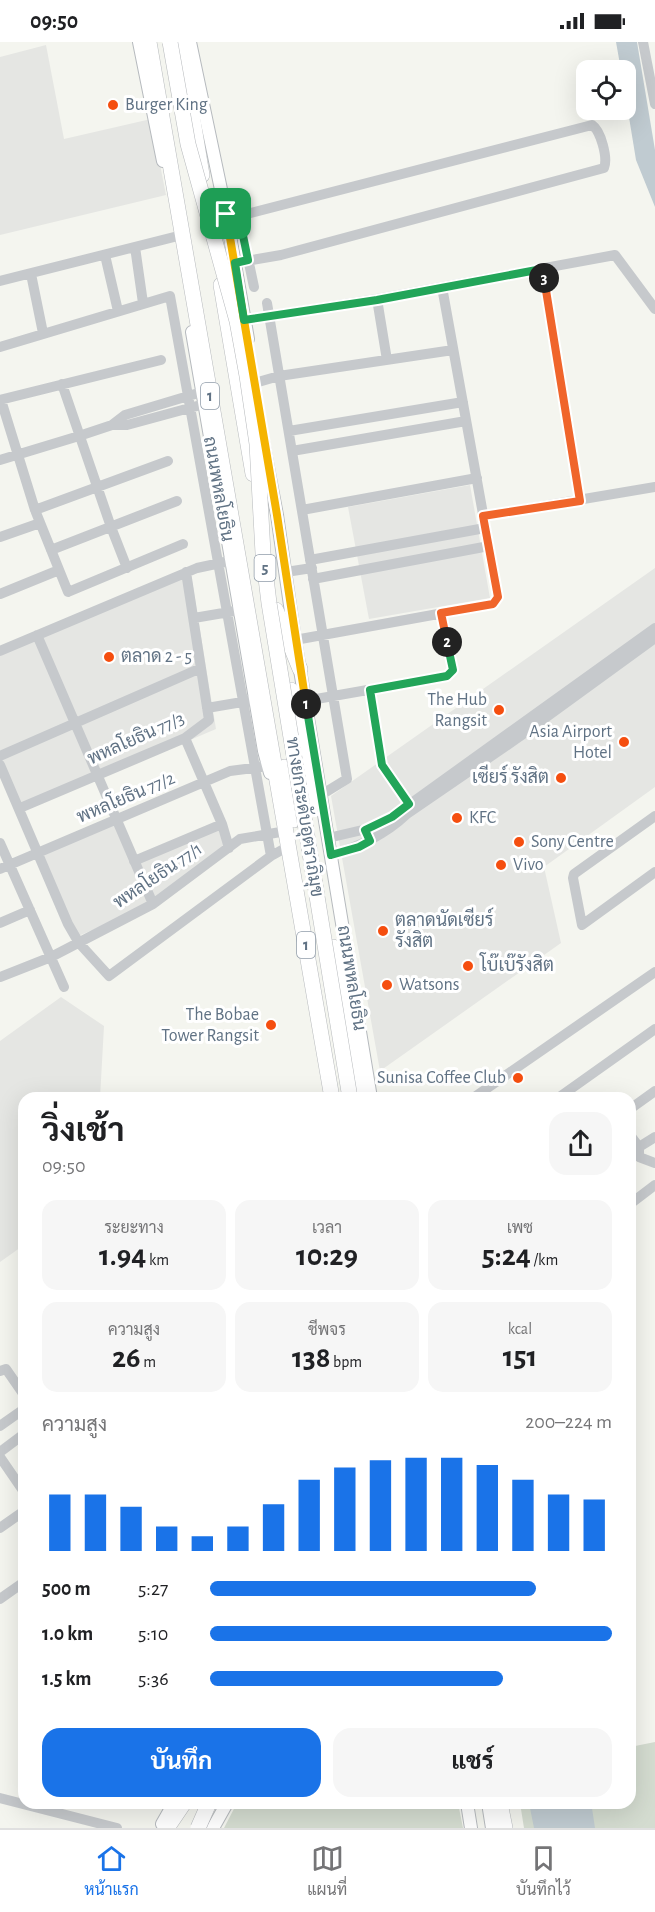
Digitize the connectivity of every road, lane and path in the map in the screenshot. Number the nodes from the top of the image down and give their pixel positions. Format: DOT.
graph roads {
  1 [pos="139,42"];
  2 [pos="149,42"];
  3 [pos="158,42"];
  4 [pos="170,42"];
  5 [pos="180,42"];
  6 [pos="190,42"];
  7 [pos="646,42"];
  8 [pos="654,91"];
  9 [pos="655,104"];
  10 [pos="235,196"];
  11 [pos="226,214"];
  12 [pos="239,216"];
  13 [pos="178,236"];
  14 [pos="135,247"];
  15 [pos="105,255"];
  16 [pos="248,260"];
  17 [pos="235,263"];
  18 [pos="542,269"];
  19 [pos="31,274"];
  20 [pos="0,281"];
  21 [pos="254,287"];
  22 [pos="442,287"];
  23 [pos="377,300"];
  24 [pos="143,303"];
  25 [pos="267,303"];
  26 [pos="655,309"];
  27 [pos="118,311"];
  28 [pos="269,318"];
  29 [pos="244,320"];
  30 [pos="43,333"];
  31 [pos="1,343"];
  32 [pos="453,350"];
  33 [pos="161,360"];
  34 [pos="387,360"];
  35 [pos="279,376"];
  36 [pos="255,383"];
  37 [pos="62,384"];
  38 [pos="0,400"];
  39 [pos="196,400"];
  40 [pos="463,402"];
  41 [pos="466,421"];
  42 [pos="289,431"];
  43 [pos="79,436"];
  44 [pos="292,452"];
  45 [pos="17,455"];
  46 [pos="0,460"];
  47 [pos="168,461"];
  48 [pos="477,478"];
  49 [pos="98,486"];
  50 [pos="655,488"];
  51 [pos="177,501"];
  52 [pos="580,501"];
  53 [pos="35,510"];
  54 [pos="302,510"];
  55 [pos="483,516"];
  56 [pos="40,523"];
  57 [pos="111,527"];
  58 [pos="485,528"];
  59 [pos="470,530"];
  60 [pos="0,537"];
  61 [pos="421,539"];
  62 [pos="183,544"];
  63 [pos="489,546"];
  64 [pos="474,548"];
  65 [pos="51,550"];
  66 [pos="344,554"];
  67 [pos="425,558"];
  68 [pos="225,562"];
  69 [pos="127,568"];
  70 [pos="312,569"];
  71 [pos="59,570"];
  72 [pos="186,572"];
  73 [pos="286,572"];
  74 [pos="348,572"];
  75 [pos="0,594"];
  76 [pos="276,610"];
  77 [pos="234,611"];
  78 [pos="441,613"];
  79 [pos="194,618"];
  80 [pos="655,628"];
  81 [pos="37,635"];
  82 [pos="323,635"];
  83 [pos="655,638"];
  84 [pos="295,640"];
  85 [pos="0,651"];
  86 [pos="201,668"];
  87 [pos="300,669"];
  88 [pos="370,690"];
  89 [pos="334,697"];
  90 [pos="305,700"];
  91 [pos="249,701"];
  92 [pos="207,708"];
  93 [pos="74,724"];
  94 [pos="185,738"];
  95 [pos="0,756"];
  96 [pos="0,765"];
  97 [pos="261,767"];
  98 [pos="96,775"];
  99 [pos="203,783"];
  100 [pos="279,793"];
  101 [pos="321,795"];
  102 [pos="409,804"];
  103 [pos="20,808"];
  104 [pos="655,816"];
  105 [pos="115,820"];
  106 [pos="222,824"];
  107 [pos="365,830"];
  108 [pos="267,835"];
  109 [pos="328,838"];
  110 [pos="288,839"];
  111 [pos="370,841"];
  112 [pos="0,843"];
  113 [pos="229,848"];
  114 [pos="38,853"];
  115 [pos="331,855"];
  116 [pos="271,856"];
  117 [pos="134,861"];
  118 [pos="5,867"];
  119 [pos="655,872"];
  120 [pos="153,904"];
  121 [pos="30,910"];
  122 [pos="0,923"];
  123 [pos="79,943"];
  124 [pos="51,957"];
  125 [pos="655,972"];
  126 [pos="0,977"];
  127 [pos="64,987"];
  128 [pos="655,1029"];
  129 [pos="655,1091"];
  130 [pos="331,1092"];
  131 [pos="340,1092"];
  132 [pos="349,1092"];
  133 [pos="357,1092"];
  134 [pos="370,1092"];
  135 [pos="482,1092"];
  136 [pos="566,1092"];
  137 [pos="636,1105"];
  138 [pos="655,1137"];
  139 [pos="636,1156"];
  140 [pos="655,1163"];
  141 [pos="655,1185"];
  142 [pos="636,1199"];
  143 [pos="0,1371"];
  144 [pos="18,1386"];
  145 [pos="18,1413"];
  146 [pos="0,1426"];
  147 [pos="18,1438"];
  148 [pos="0,1452"];
  149 [pos="0,1457"];
  150 [pos="18,1483"];
  151 [pos="18,1515"];
  152 [pos="1,1526"];
  153 [pos="18,1586"];
  154 [pos="0,1599"];
  155 [pos="0,1798"];
  156 [pos="18,1803"];
  157 [pos="43,1809"];
  158 [pos="172,1809"];
  159 [pos="181,1809"];
  160 [pos="204,1809"];
  161 [pos="205,1809"];
  162 [pos="224,1809"];
  163 [pos="467,1809"];
  164 [pos="489,1809"];
  165 [pos="501,1809"];
  166 [pos="117,1828"];
  167 [pos="166,1828"];
  168 [pos="191,1828"];
  169 [pos="197,1828"];
  170 [pos="213,1828"];
  171 [pos="471,1828"];
  172 [pos="492,1828"];
  173 [pos="505,1828"];
  1 -- 13 [label="main road, ถนนพหลโยธิน / 1"];
  2 -- 100 [label="highway, ถนนพหลโยธิน / 1"];
  3 -- 131 [label="highway, ทางยกระดับอุตราภิมุข / 5"];
  4 -- 132 [label="highway, ทางยกระดับอุตราภิมุข / 5, bridge"];
  5 -- 76 [label="highway, ถนนพหลโยธิน / 1"];
  6 -- 11 [label="main road, ถนนพหลโยธิน"];
  7 -- 8 [label="street"];
  8 -- 9 [label="street"];
  10 -- 12 [label="street"];
  11 -- 12 [label="street"];
  11 -- 17 [label="main road, ถนนพหลโยธิน"];
  12 -- 16 [label="street"];
  12 -- 16 [label="street"];
  13 -- 14 [label="street"];
  13 -- 39 [label="main road, ถนนพหลโยธิน / 1"];
  14 -- 15 [label="street"];
  14 -- 24 [label="street"];
  15 -- 19 [label="street"];
  15 -- 27 [label="street"];
  16 -- 17 [label="street"];
  16 -- 21 [label="street"];
  17 -- 29 [label="main road, ถนนพหลโยธิน"];
  18 -- 22 [label="street"];
  18 -- 26 [label="street"];
  18 -- 52 [label="street"];
  19 -- 20 [label="street"];
  19 -- 30 [label="street"];
  22 -- 23 [label="street"];
  22 -- 32 [label="street"];
  23 -- 28 [label="street"];
  23 -- 34 [label="street"];
  24 -- 27 [label="street"];
  24 -- 39 [label="street"];
  25 -- 28 [label="street"];
  27 -- 30 [label="street"];
  28 -- 29 [label="street"];
  28 -- 35 [label="street"];
  29 -- 36 [label="main road, ถนนพหลโยธิน"];
  30 -- 31 [label="street"];
  32 -- 34 [label="street"];
  32 -- 40 [label="street"];
  33 -- 37 [label="street"];
  34 -- 35 [label="street"];
  35 -- 36 [label="street"];
  35 -- 42 [label="street"];
  36 -- 73 [label="main road, ถนนพหลโยธิน"];
  37 -- 38 [label="street"];
  37 -- 43 [label="street"];
  38 -- 45 [label="street"];
  39 -- 43 [label="street"];
  39 -- 68 [label="main road, ถนนพหลโยธิน / 1"];
  40 -- 41 [label="street"];
  40 -- 42 [label="street"];
  41 -- 44 [label="street"];
  41 -- 48 [label="street"];
  42 -- 44 [label="street"];
  43 -- 45 [label="street"];
  43 -- 49 [label="street"];
  44 -- 54 [label="street"];
  45 -- 46 [label="street"];
  45 -- 53 [label="street"];
  47 -- 49 [label="street"];
  48 -- 54 [label="street"];
  48 -- 55 [label="street"];
  49 -- 53 [label="street"];
  49 -- 57 [label="street"];
  50 -- 52 [label="street"];
  51 -- 57 [label="street"];
  52 -- 55 [label="street"];
  53 -- 56 [label="street"];
  54 -- 70 [label="street"];
  55 -- 58 [label="street"];
  56 -- 60 [label="street"];
  56 -- 65 [label="street"];
  57 -- 65 [label="street"];
  57 -- 69 [label="street"];
  58 -- 59 [label="street"];
  58 -- 63 [label="street"];
  59 -- 61 [label="street"];
  59 -- 64 [label="street"];
  61 -- 66 [label="street"];
  61 -- 67 [label="street"];
  62 -- 69 [label="street"];
  63 -- 64 [label="street"];
  63 -- 78 [label="street"];
  64 -- 67 [label="street"];
  65 -- 71 [label="street"];
  66 -- 70 [label="street"];
  66 -- 74 [label="street"];
  67 -- 74 [label="street"];
  68 -- 72 [label="street"];
  68 -- 77 [label="main road, ถนนพหลโยธิน / 1"];
  69 -- 71 [label="street"];
  70 -- 73 [label="street"];
  70 -- 74 [label="street"];
  70 -- 82 [label="street"];
  71 -- 75 [label="street"];
  72 -- 79 [label="street"];
  72 -- 81 [label="street"];
  73 -- 84 [label="main road, ถนนพหลโยธิน"];
  76 -- 87 [label="highway"];
  76 -- 133 [label="highway, ถนนพหลโยธิน / 1"];
  77 -- 79 [label="street"];
  77 -- 91 [label="main road, ถนนพหลโยธิน / 1"];
  78 -- 82 [label="street"];
  78 -- 88 [label="street"];
  79 -- 86 [label="street"];
  80 -- 102 [label="street"];
  81 -- 85 [label="street"];
  81 -- 93 [label="street"];
  82 -- 84 [label="street"];
  82 -- 89 [label="street"];
  83 -- 111 [label="street"];
  84 -- 87 [label="main road, ถนนพหลโยธิน"];
  86 -- 92 [label="street"];
  86 -- 93 [label="street"];
  87 -- 90 [label="main road, ถนนพหลโยธิน"];
  88 -- 89 [label="street"];
  88 -- 102 [label="street"];
  89 -- 90 [label="street"];
  89 -- 101 [label="street"];
  90 -- 101 [label="main road, ถนนพหลโยธิน"];
  91 -- 92 [label="street, พหลโยธิน 77/3"];
  91 -- 97 [label="main road, ถนนพหลโยธิน / 1"];
  92 -- 94 [label="street, พหลโยธิน 77/3"];
  93 -- 95 [label="street"];
  93 -- 98 [label="street"];
  94 -- 98 [label="street, พหลโยธิน 77/3"];
  94 -- 99 [label="street"];
  96 -- 103 [label="street"];
  97 -- 99 [label="street, พหลโยธิน 77/2"];
  97 -- 100 [label="main road, ถนนพหลโยธิน / 1"];
  97 -- 108 [label="street"];
  98 -- 103 [label="street, พหลโยธิน 77/3"];
  98 -- 105 [label="street"];
  99 -- 105 [label="street, พหลโยธิน 77/2"];
  99 -- 106 [label="street"];
  100 -- 110 [label="highway, ถนนพหลโยธิน / 1"];
  101 -- 109 [label="main road, ถนนพหลโยธิน"];
  102 -- 107 [label="street"];
  103 -- 114 [label="street"];
  104 -- 119 [label="street"];
  105 -- 114 [label="street, พหลโยธิน 77/2"];
  105 -- 117 [label="street"];
  106 -- 113 [label="street"];
  106 -- 117 [label="street"];
  107 -- 109 [label="street"];
  107 -- 111 [label="street"];
  108 -- 110 [label="street, พหลโยธิน 77/1"];
  108 -- 113 [label="street, พหลโยธิน 77/1"];
  108 -- 116 [label="street"];
  109 -- 115 [label="main road, ถนนพหลโยธิน"];
  110 -- 116 [label="street"];
  110 -- 130 [label="highway, ถนนพหลโยธิน / 1"];
  111 -- 115 [label="street"];
  112 -- 118 [label="street"];
  113 -- 120 [label="street, พหลโยธิน 77/1"];
  114 -- 118 [label="street, พหลโยธิน 77/2"];
  114 -- 123 [label="street"];
  115 -- 134 [label="main road, ถนนพหลโยธิน"];
  116 -- 123 [label="street"];
  117 -- 120 [label="street"];
  118 -- 121 [label="street"];
  120 -- 123 [label="street, พหลโยธิน 77/1"];
  121 -- 122 [label="street"];
  121 -- 124 [label="street"];
  123 -- 124 [label="street, พหลโยธิน 77/1"];
  124 -- 126 [label="street, พหลโยธิน 77/1"];
  124 -- 127 [label="street"];
  125 -- 135 [label="street"];
  128 -- 136 [label="street"];
  129 -- 137 [label="street"];
  138 -- 139 [label="street"];
  139 -- 140 [label="street"];
  141 -- 142 [label="street"];
  143 -- 144 [label="street"];
  145 -- 146 [label="street"];
  147 -- 148 [label="street"];
  149 -- 150 [label="street"];
  151 -- 152 [label="street"];
  153 -- 154 [label="street"];
  155 -- 156 [label="street"];
  157 -- 166 [label="street"];
  158 -- 167 [label="main road"];
  159 -- 167 [label="highway"];
  160 -- 168 [label="highway"];
  161 -- 169 [label="highway, bridge"];
  162 -- 170 [label="main road"];
  163 -- 171 [label="main road"];
  164 -- 172 [label="main road"];
  165 -- 173 [label="highway"];
}
